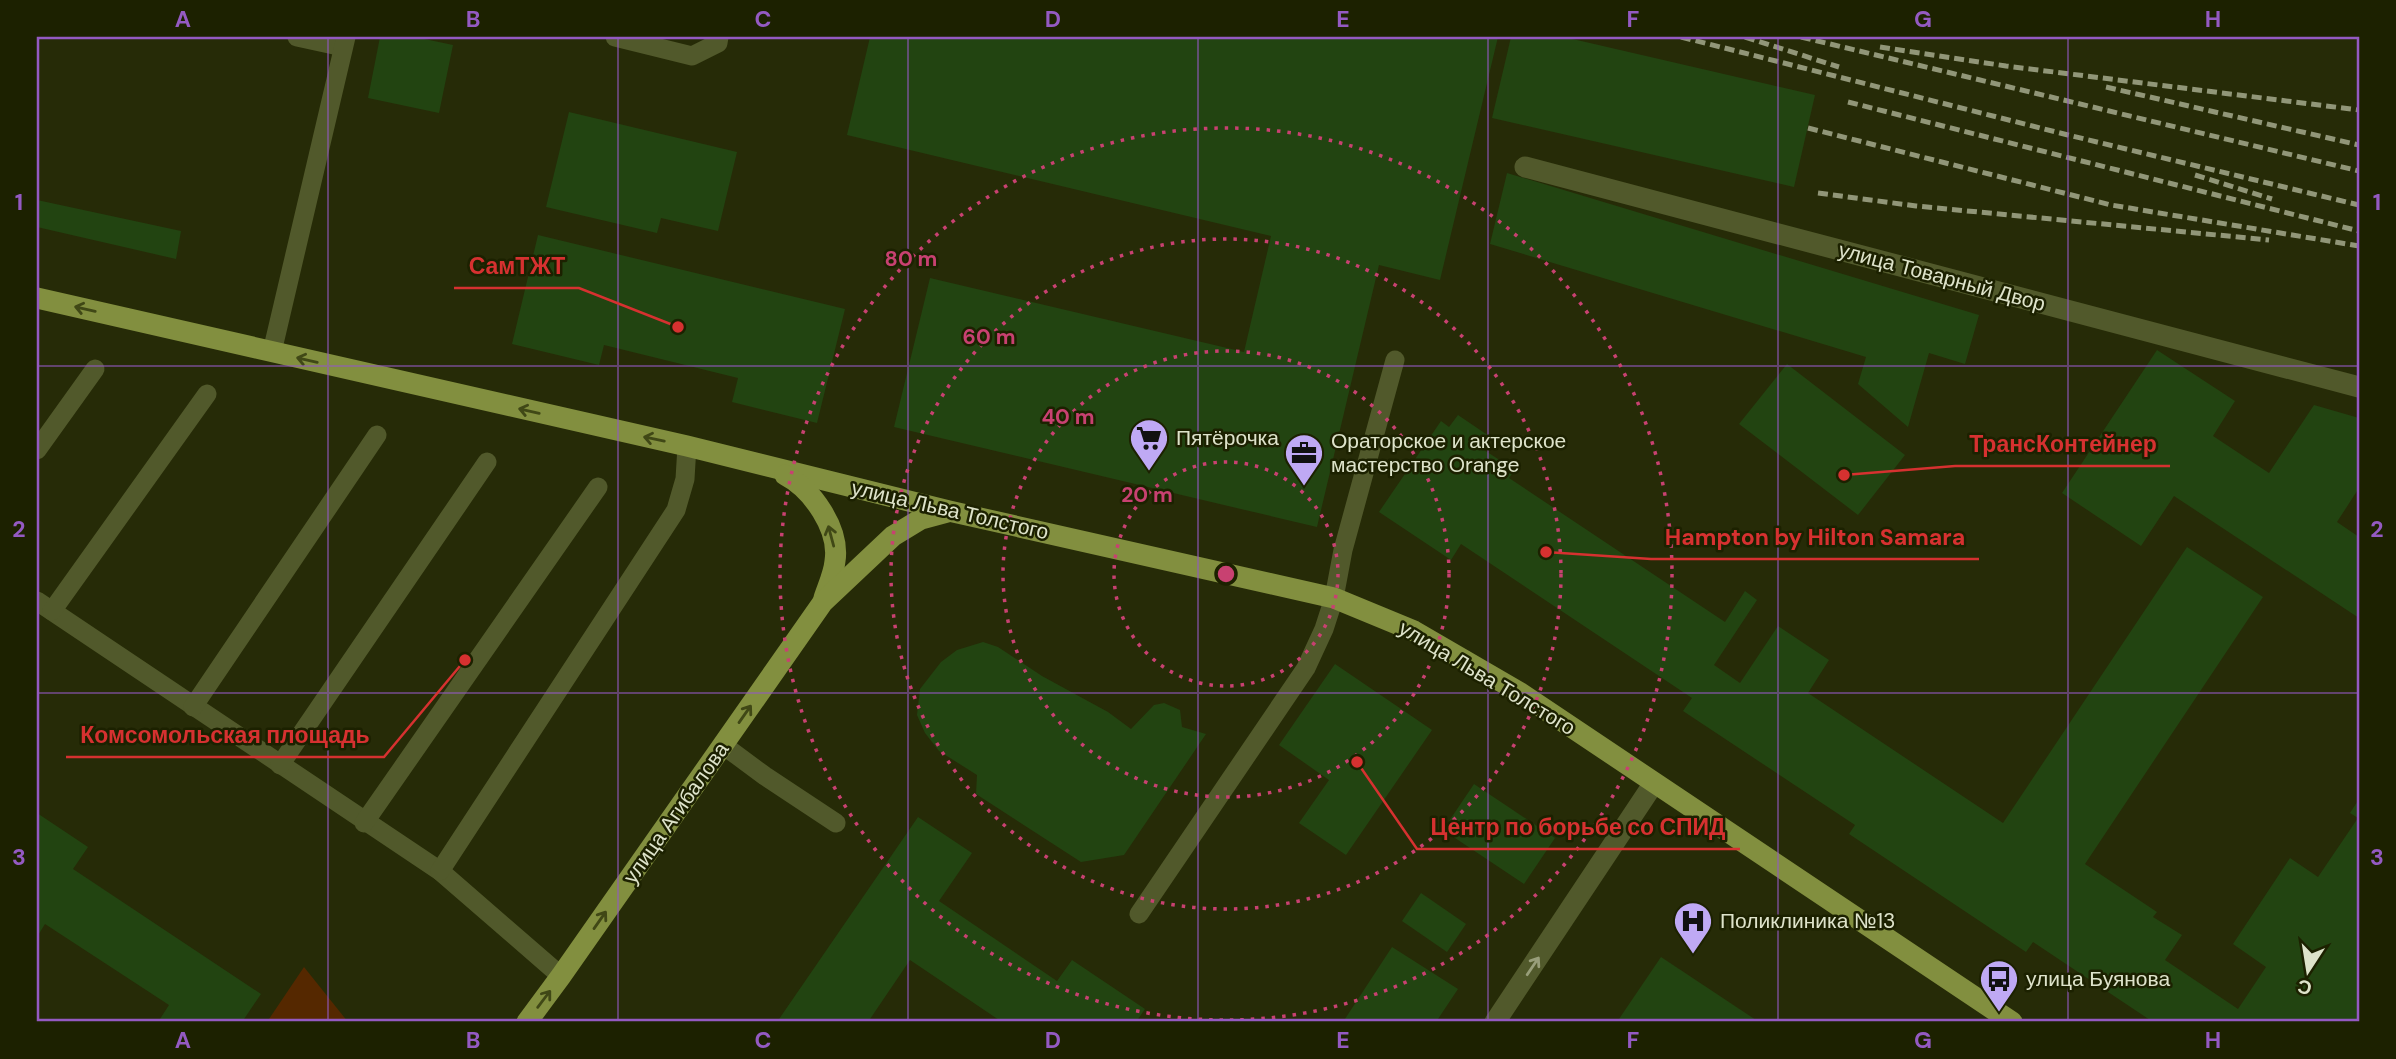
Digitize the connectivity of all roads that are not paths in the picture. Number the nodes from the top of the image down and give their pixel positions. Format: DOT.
graph roads {
  1 [pos="297,37"];
  2 [pos="615,37"];
  3 [pos="719,37"];
  4 [pos="344,42"];
  5 [pos="1525,167"];
  6 [pos="37,298"];
  7 [pos="272,352"];
  8 [pos="1395,360"];
  9 [pos="95,369"];
  10 [pos="2359,387"];
  11 [pos="207,394"];
  12 [pos="377,435"];
  13 [pos="687,446"];
  14 [pos="37,450"];
  15 [pos="486,462"];
  16 [pos="768,466"];
  17 [pos="598,487"];
  18 [pos="949,511"];
  19 [pos="1334,598"];
  20 [pos="823,601"];
  21 [pos="44,606"];
  22 [pos="194,707"];
  23 [pos="723,745"];
  24 [pos="280,765"];
  25 [pos="1654,783"];
  26 [pos="364,823"];
  27 [pos="836,823"];
  28 [pos="440,871"];
  29 [pos="1139,914"];
  30 [pos="561,976"];
  31 [pos="527,1022"];
  32 [pos="1495,1022"];
  33 [pos="2012,1022"];
  1 -- 4 [label="lane"];
  2 -- 3 [label="lane"];
  4 -- 7 [label="lane"];
  5 -- 10 [label="street, улица Товарный Двор"];
  7 -- 6 [label="main road, one-way"];
  13 -- 7 [label="main road, one-way"];
  8 -- 19 [label="lane"];
  9 -- 14 [label="lane"];
  11 -- 21 [label="lane"];
  12 -- 22 [label="lane"];
  13 -- 16 [label="main road"];
  13 -- 28 [label="lane"];
  15 -- 24 [label="lane"];
  16 -- 18 [label="main road, улица Льва Толстого"];
  20 -- 16 [label="main road, one-way"];
  17 -- 26 [label="lane"];
  18 -- 19 [label="main road, улица Льва Толстого"];
  18 -- 20 [label="main road"];
  19 -- 25 [label="main road, улица Льва Толстого"];
  19 -- 29 [label="lane"];
  23 -- 20 [label="main road, улица Агибалова, one-way"];
  21 -- 22 [label="lane"];
  22 -- 24 [label="lane"];
  23 -- 27 [label="lane"];
  30 -- 23 [label="main road, улица Агибалова, one-way"];
  24 -- 26 [label="lane"];
  32 -- 25 [label="street, one-way"];
  25 -- 33 [label="main road, улица Льва Толстого"];
  26 -- 28 [label="lane"];
  28 -- 30 [label="lane"];
  31 -- 30 [label="main road, улица Агибалова, one-way"];
}
